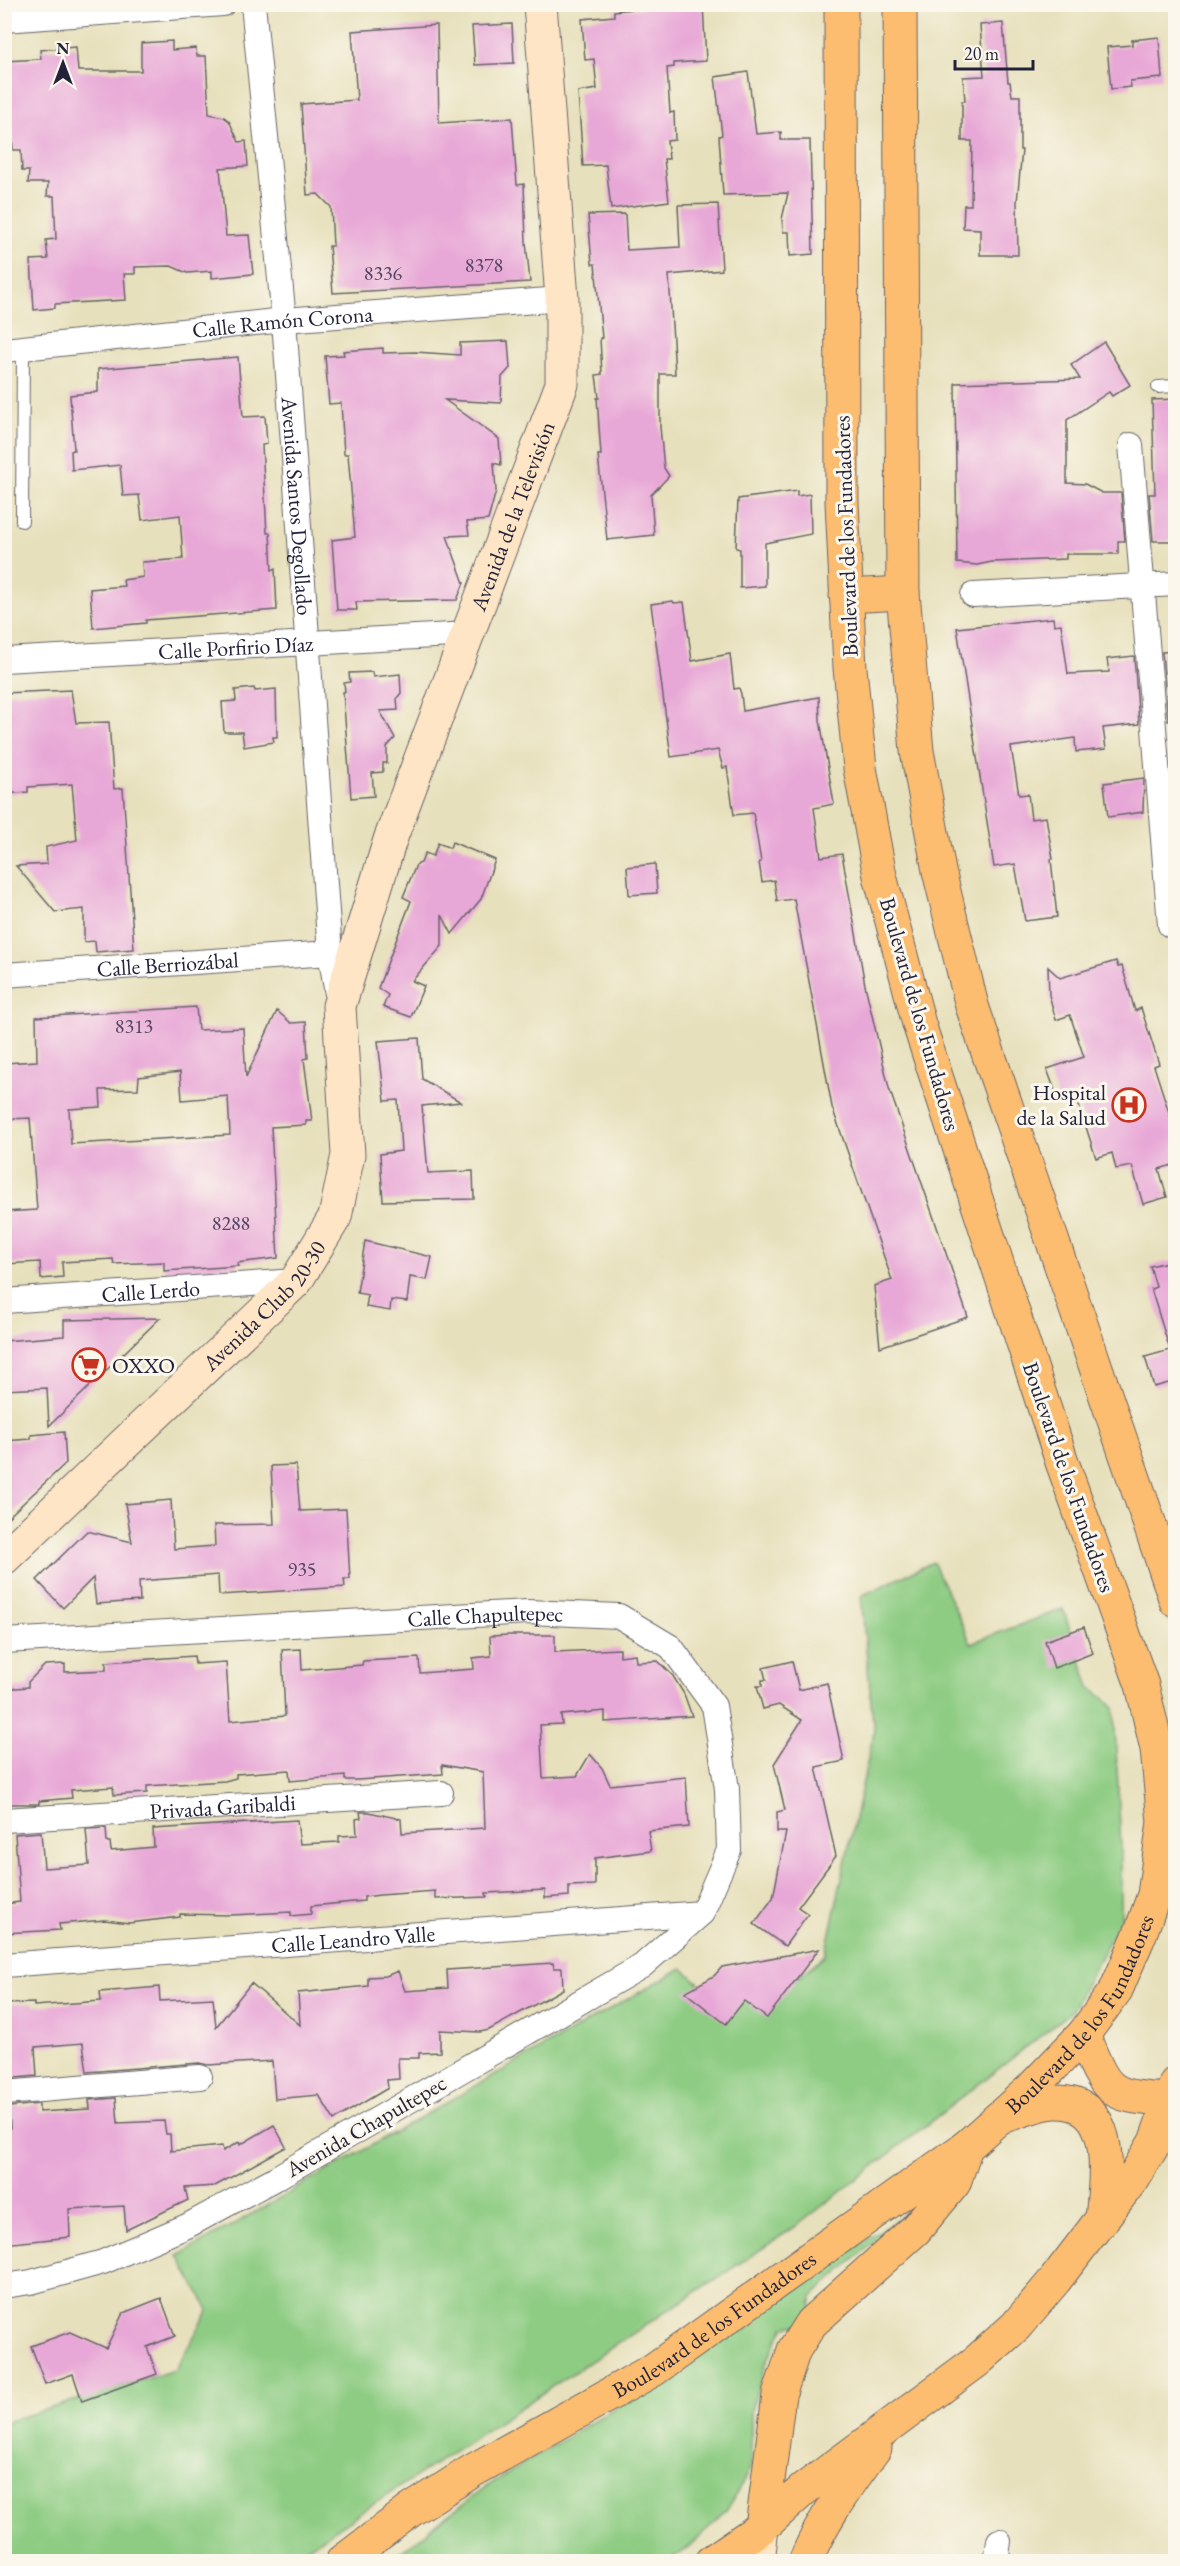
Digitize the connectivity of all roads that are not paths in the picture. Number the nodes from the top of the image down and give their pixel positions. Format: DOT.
graph roads {
  1 [pos="223,4"];
  2 [pos="254,4"];
  3 [pos="540,4"];
  4 [pos="841,4"];
  5 [pos="900,4"];
  6 [pos="4,20"];
  7 [pos="562,299"];
  8 [pos="285,320"];
  9 [pos="14,350"];
  10 [pos="1176,386"];
  11 [pos="1158,387"];
  12 [pos="1131,445"];
  13 [pos="22,521"];
  14 [pos="1176,584"];
  15 [pos="1143,586"];
  16 [pos="903,593"];
  17 [pos="973,595"];
  18 [pos="846,596"];
  19 [pos="469,634"];
  20 [pos="307,644"];
  21 [pos="4,660"];
  22 [pos="1170,925"];
  23 [pos="330,953"];
  24 [pos="4,975"];
  25 [pos="339,1006"];
  26 [pos="296,1281"];
  27 [pos="4,1301"];
  28 [pos="4,1558"];
  29 [pos="1176,1601"];
  30 [pos="4,1641"];
  31 [pos="441,1793"];
  32 [pos="4,1820"];
  33 [pos="702,1913"];
  34 [pos="4,1965"];
  35 [pos="1083,2035"];
  36 [pos="200,2077"];
  37 [pos="1173,2092"];
  38 [pos="4,2093"];
  39 [pos="998,2117"];
  40 [pos="966,2146"];
  41 [pos="1102,2221"];
  42 [pos="4,2286"];
  43 [pos="895,2420"];
  44 [pos="762,2527"];
  45 [pos="342,2562"];
  46 [pos="711,2562"];
  47 [pos="758,2562"];
  48 [pos="805,2562"];
  1 -- 6 [label="street"];
  2 -- 8 [label="street, Avenida Santos Degollado"];
  3 -- 7 [label="main road, Avenida de la Televisión"];
  4 -- 18 [label="main road, Boulevard de los Fundadores"];
  5 -- 16 [label="main road"];
  7 -- 8 [label="street, Calle Ramón Corona"];
  7 -- 19 [label="main road, Avenida de la Televisión"];
  8 -- 9 [label="street, Calle Ramón Corona"];
  8 -- 20 [label="street, Avenida Santos Degollado"];
  9 -- 13 [label="lane"];
  10 -- 11 [label="lane"];
  12 -- 15 [label="street"];
  14 -- 15 [label="street"];
  15 -- 17 [label="street"];
  15 -- 22 [label="street"];
  16 -- 18 [label="main road"];
  16 -- 29 [label="main road"];
  18 -- 35 [label="main road, Boulevard de los Fundadores"];
  19 -- 20 [label="street, Calle Porfirio Díaz"];
  19 -- 25 [label="main road, Avenida de la Televisión"];
  20 -- 21 [label="street, Calle Porfirio Díaz"];
  20 -- 23 [label="street, Avenida Santos Degollado"];
  23 -- 24 [label="street, Calle Berriozábal"];
  23 -- 25 [label="street, Avenida Santos Degollado"];
  25 -- 26 [label="main road, Avenida Club 20-30"];
  26 -- 27 [label="street, Calle Lerdo"];
  26 -- 28 [label="main road, Avenida Club 20-30"];
  30 -- 33 [label="street, Calle Chapultepec"];
  31 -- 32 [label="street, Privada Garibaldi"];
  33 -- 34 [label="street, Calle Leandro Valle"];
  33 -- 42 [label="street, Avenida Chapultepec"];
  35 -- 37 [label="main road"];
  35 -- 39 [label="main road, Boulevard de los Fundadores"];
  36 -- 38 [label="street"];
  37 -- 41 [label="main road"];
  39 -- 40 [label="main road, Boulevard de los Fundadores"];
  39 -- 41 [label="main road"];
  40 -- 44 [label="main road"];
  40 -- 45 [label="main road, Boulevard de los Fundadores"];
  41 -- 43 [label="main road"];
  43 -- 44 [label="main road"];
  43 -- 48 [label="main road"];
  44 -- 46 [label="main road"];
  44 -- 47 [label="main road"];
}
